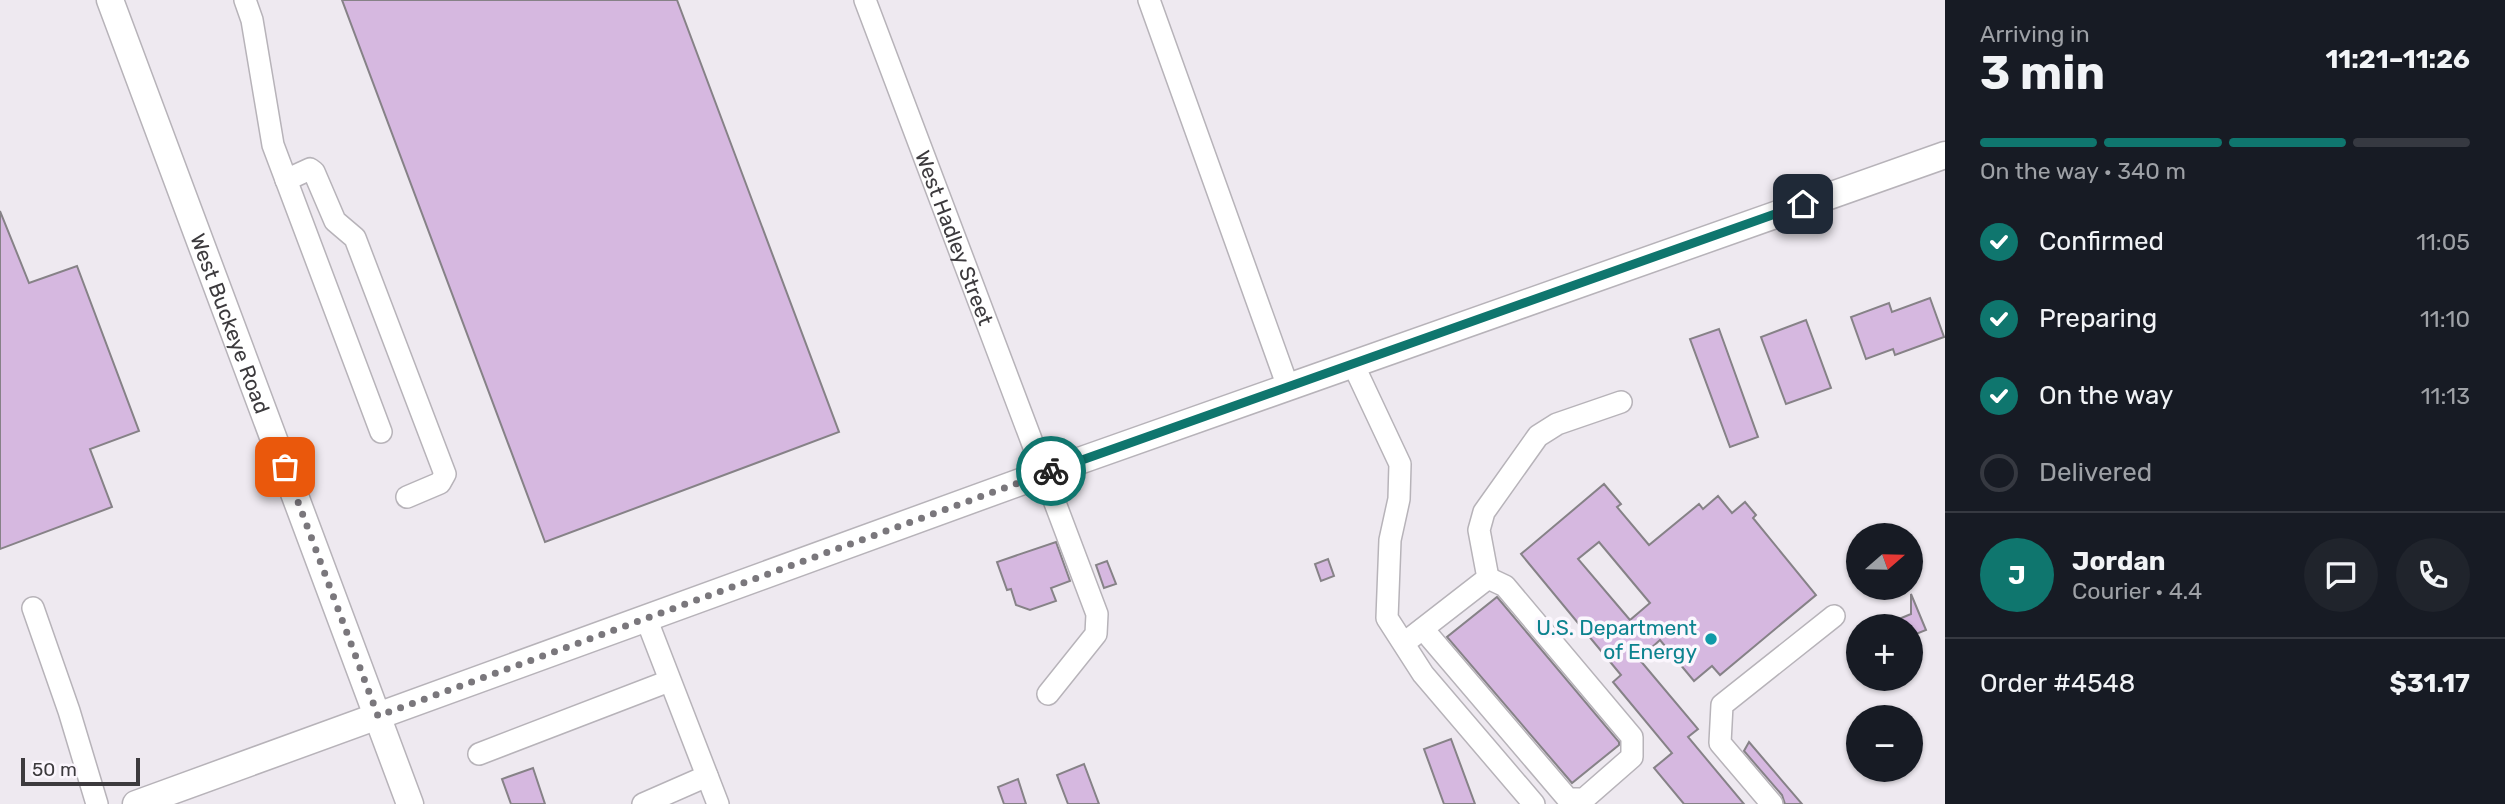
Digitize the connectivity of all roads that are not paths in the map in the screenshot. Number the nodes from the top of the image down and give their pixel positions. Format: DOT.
graph roads {
  1 [pos="110,0"];
  2 [pos="245,0"];
  3 [pos="865,0"];
  4 [pos="1149,0"];
  5 [pos="1945,155"];
  6 [pos="286,180"];
  7 [pos="1353,364"];
  8 [pos="1288,387"];
  9 [pos="1622,402"];
  10 [pos="381,432"];
  11 [pos="1045,473"];
  12 [pos="407,497"];
  13 [pos="1488,578"];
  14 [pos="33,608"];
  15 [pos="1835,616"];
  16 [pos="646,618"];
  17 [pos="1423,629"];
  18 [pos="1404,644"];
  19 [pos="670,681"];
  20 [pos="1048,694"];
  21 [pos="378,716"];
  22 [pos="479,754"];
  23 [pos="707,776"];
  24 [pos="97,804"];
  25 [pos="135,804"];
  26 [pos="410,804"];
  27 [pos="643,804"];
  28 [pos="718,804"];
  29 [pos="1534,804"];
  30 [pos="1772,804"];
  1 -- 21 [label="main road, West Buckeye Road"];
  2 -- 6 [label="street"];
  3 -- 11 [label="street, West Hadley Street"];
  4 -- 8 [label="street"];
  5 -- 7 [label="main road"];
  6 -- 10 [label="street"];
  6 -- 12 [label="street"];
  7 -- 8 [label="main road"];
  7 -- 18 [label="street"];
  8 -- 11 [label="main road"];
  9 -- 13 [label="street"];
  11 -- 16 [label="main road"];
  11 -- 20 [label="street, West Hadley Street"];
  13 -- 17 [label="street"];
  13 -- 17 [label="street"];
  14 -- 24 [label="street"];
  15 -- 30 [label="street"];
  16 -- 19 [label="street"];
  16 -- 21 [label="main road"];
  17 -- 18 [label="street"];
  18 -- 29 [label="street"];
  19 -- 22 [label="street"];
  19 -- 23 [label="street"];
  21 -- 25 [label="main road"];
  21 -- 26 [label="main road, West Buckeye Road"];
  23 -- 27 [label="street"];
  23 -- 28 [label="street"];
}
